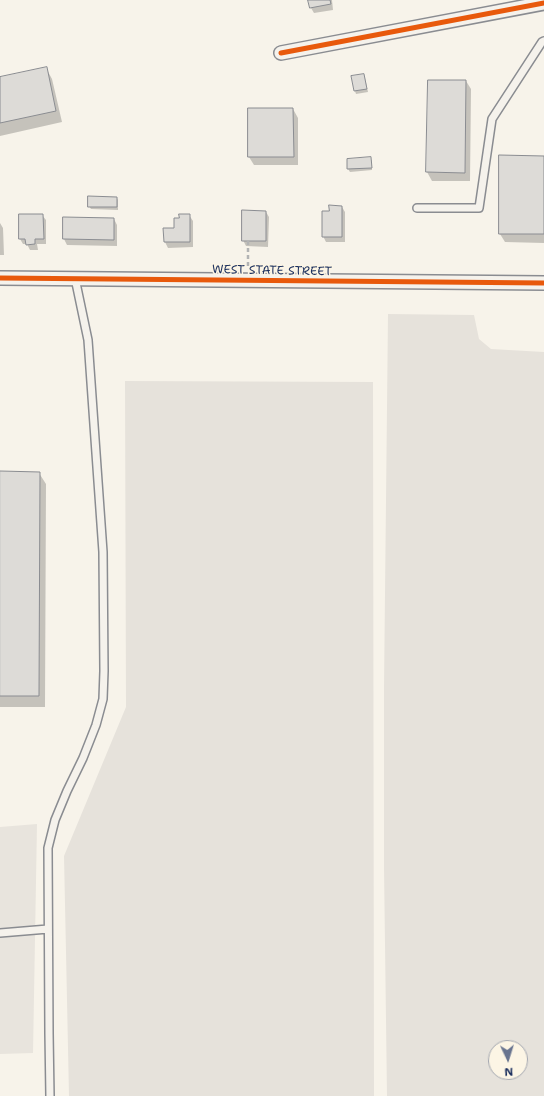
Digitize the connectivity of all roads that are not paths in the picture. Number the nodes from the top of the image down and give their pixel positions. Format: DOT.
graph roads {
  1 [pos="544,2"];
  2 [pos="544,41"];
  3 [pos="282,53"];
  4 [pos="417,208"];
  5 [pos="0,278"];
  6 [pos="75,278"];
  7 [pos="544,283"];
  8 [pos="48,929"];
  9 [pos="0,933"];
  10 [pos="50,1096"];
  1 -- 3 [label="street"];
  2 -- 4 [label="lane"];
  5 -- 6 [label="street, WEST STATE STREET"];
  6 -- 7 [label="street, WEST STATE STREET"];
  6 -- 8 [label="lane"];
  8 -- 9 [label="lane"];
  8 -- 10 [label="lane"];
}
